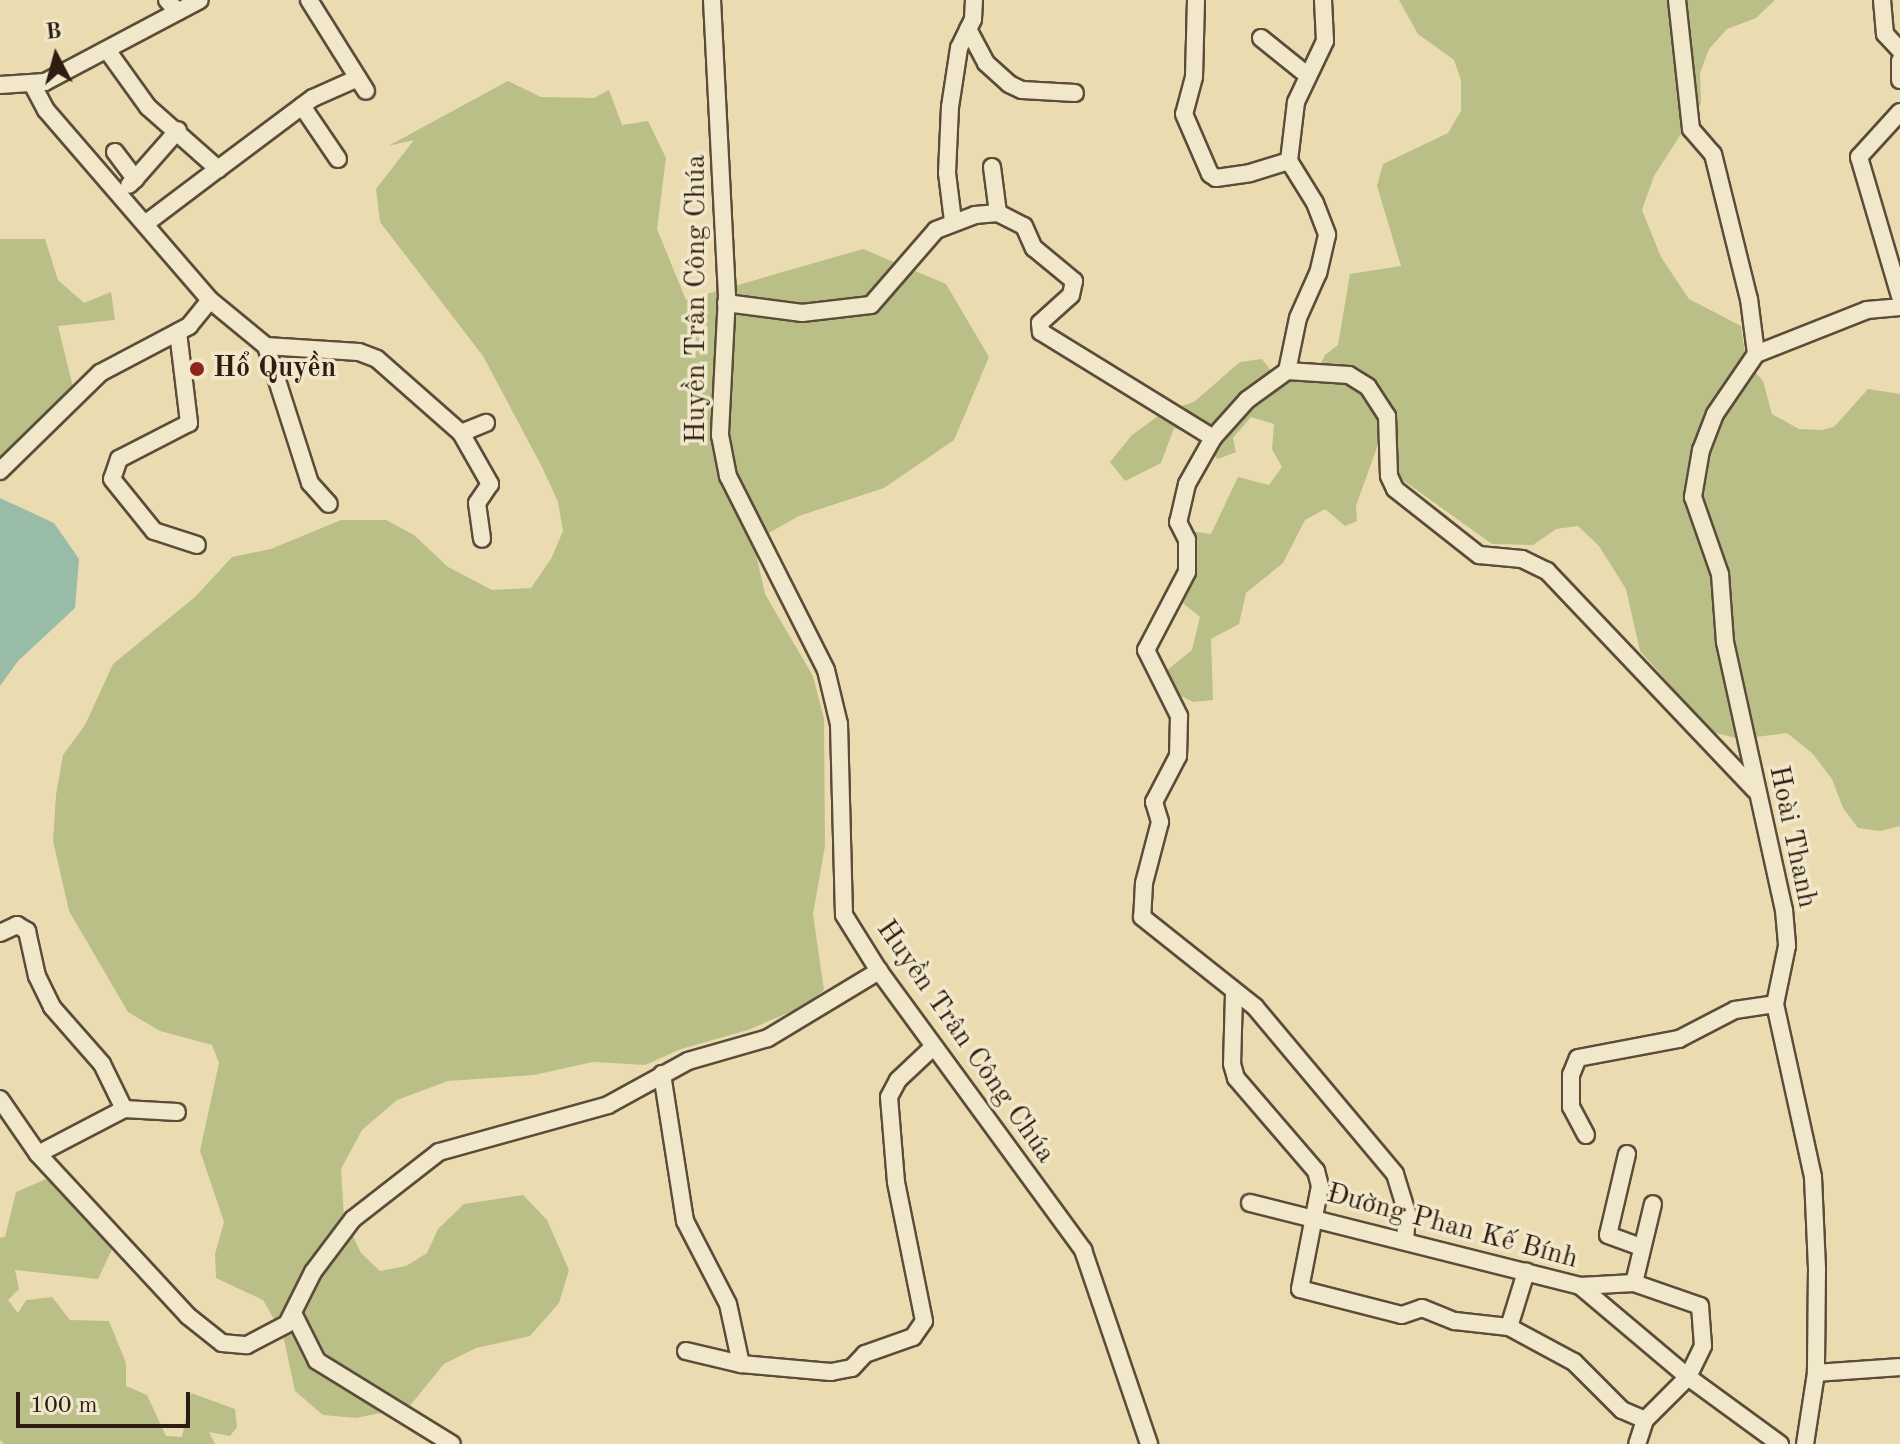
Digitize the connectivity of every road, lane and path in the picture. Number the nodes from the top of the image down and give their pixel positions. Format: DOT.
graph roads {
  1 [pos="200,0"];
  2 [pos="309,0"];
  3 [pos="712,0"];
  4 [pos="974,0"];
  5 [pos="1196,0"];
  6 [pos="1323,0"];
  7 [pos="1677,0"];
  8 [pos="1882,0"];
  9 [pos="172,6"];
  10 [pos="968,29"];
  11 [pos="1261,38"];
  12 [pos="107,50"];
  13 [pos="1900,50"];
  14 [pos="1900,61"];
  15 [pos="1307,75"];
  16 [pos="1900,80"];
  17 [pos="0,85"];
  18 [pos="33,86"];
  19 [pos="1075,93"];
  20 [pos="302,106"];
  21 [pos="1900,112"];
  22 [pos="178,130"];
  23 [pos="115,152"];
  24 [pos="338,159"];
  25 [pos="1289,161"];
  26 [pos="992,167"];
  27 [pos="218,169"];
  28 [pos="135,179"];
  29 [pos="119,194"];
  30 [pos="998,213"];
  31 [pos="953,221"];
  32 [pos="145,224"];
  33 [pos="1900,296"];
  34 [pos="210,300"];
  35 [pos="726,303"];
  36 [pos="1900,307"];
  37 [pos="178,332"];
  38 [pos="266,346"];
  39 [pos="1756,354"];
  40 [pos="1287,371"];
  41 [pos="486,423"];
  42 [pos="461,433"];
  43 [pos="1213,438"];
  44 [pos="0,471"];
  45 [pos="329,504"];
  46 [pos="482,539"];
  47 [pos="197,545"];
  48 [pos="1756,791"];
  49 [pos="0,933"];
  50 [pos="879,971"];
  51 [pos="1234,994"];
  52 [pos="1775,1004"];
  53 [pos="933,1047"];
  54 [pos="662,1074"];
  55 [pos="0,1099"];
  56 [pos="124,1109"];
  57 [pos="177,1112"];
  58 [pos="1586,1135"];
  59 [pos="38,1154"];
  60 [pos="1627,1154"];
  61 [pos="1250,1203"];
  62 [pos="1653,1204"];
  63 [pos="1315,1217"];
  64 [pos="1405,1240"];
  65 [pos="1641,1247"];
  66 [pos="1526,1272"];
  67 [pos="1634,1283"];
  68 [pos="1580,1286"];
  69 [pos="294,1315"];
  70 [pos="1509,1327"];
  71 [pos="686,1351"];
  72 [pos="741,1364"];
  73 [pos="1900,1367"];
  74 [pos="1816,1373"];
  75 [pos="1688,1377"];
  76 [pos="1645,1420"];
  77 [pos="452,1444"];
  78 [pos="1149,1444"];
  79 [pos="1637,1444"];
  80 [pos="1780,1444"];
  81 [pos="1805,1444"];
  1 -- 9 [label="street"];
  2 -- 20 [label="street"];
  3 -- 35 [label="street, Huyền Trân Công Chúa"];
  4 -- 10 [label="street"];
  5 -- 25 [label="street"];
  6 -- 15 [label="street"];
  7 -- 39 [label="street"];
  8 -- 13 [label="street"];
  9 -- 12 [label="street"];
  10 -- 19 [label="street"];
  10 -- 31 [label="street"];
  11 -- 15 [label="street"];
  12 -- 18 [label="street"];
  12 -- 22 [label="street"];
  14 -- 16 [label="street"];
  15 -- 25 [label="street"];
  17 -- 18 [label="street"];
  18 -- 29 [label="street"];
  20 -- 24 [label="street"];
  20 -- 27 [label="street"];
  21 -- 33 [label="street"];
  22 -- 27 [label="street"];
  22 -- 28 [label="street"];
  23 -- 28 [label="street"];
  25 -- 40 [label="street"];
  26 -- 30 [label="street"];
  27 -- 32 [label="street"];
  28 -- 29 [label="street"];
  29 -- 32 [label="street"];
  30 -- 31 [label="street"];
  30 -- 43 [label="street"];
  31 -- 35 [label="street"];
  32 -- 34 [label="street"];
  34 -- 37 [label="street"];
  34 -- 38 [label="street"];
  35 -- 50 [label="street, Huyền Trân Công Chúa"];
  36 -- 39 [label="street"];
  37 -- 44 [label="street"];
  37 -- 47 [label="street"];
  38 -- 42 [label="street"];
  38 -- 45 [label="street"];
  39 -- 48 [label="street, Hoài Thanh"];
  40 -- 43 [label="street"];
  40 -- 48 [label="street"];
  41 -- 42 [label="street"];
  42 -- 46 [label="street"];
  43 -- 51 [label="street"];
  48 -- 52 [label="street, Hoài Thanh"];
  49 -- 56 [label="street"];
  50 -- 53 [label="street, Huyền Trân Công Chúa"];
  50 -- 54 [label="street"];
  51 -- 63 [label="street"];
  51 -- 64 [label="street"];
  52 -- 58 [label="street"];
  52 -- 74 [label="street, Hoài Thanh"];
  53 -- 72 [label="street"];
  53 -- 78 [label="street, Huyền Trân Công Chúa"];
  54 -- 69 [label="street"];
  54 -- 72 [label="street"];
  55 -- 59 [label="street"];
  56 -- 57 [label="street"];
  56 -- 59 [label="street"];
  59 -- 69 [label="street"];
  60 -- 65 [label="street"];
  61 -- 63 [label="street, Đường Phan Kế Bính"];
  62 -- 65 [label="street"];
  63 -- 64 [label="street, Đường Phan Kế Bính"];
  63 -- 70 [label="street"];
  64 -- 66 [label="street, Đường Phan Kế Bính"];
  65 -- 67 [label="street"];
  66 -- 68 [label="street, Đường Phan Kế Bính"];
  66 -- 70 [label="street"];
  67 -- 68 [label="street"];
  67 -- 75 [label="street"];
  68 -- 75 [label="street, Đường Phan Kế Bính"];
  69 -- 77 [label="street"];
  70 -- 76 [label="street"];
  71 -- 72 [label="street"];
  73 -- 74 [label="street"];
  74 -- 81 [label="street, Hoài Thanh"];
  75 -- 76 [label="street"];
  75 -- 80 [label="street, Đường Phan Kế Bính"];
  76 -- 79 [label="street"];
}
